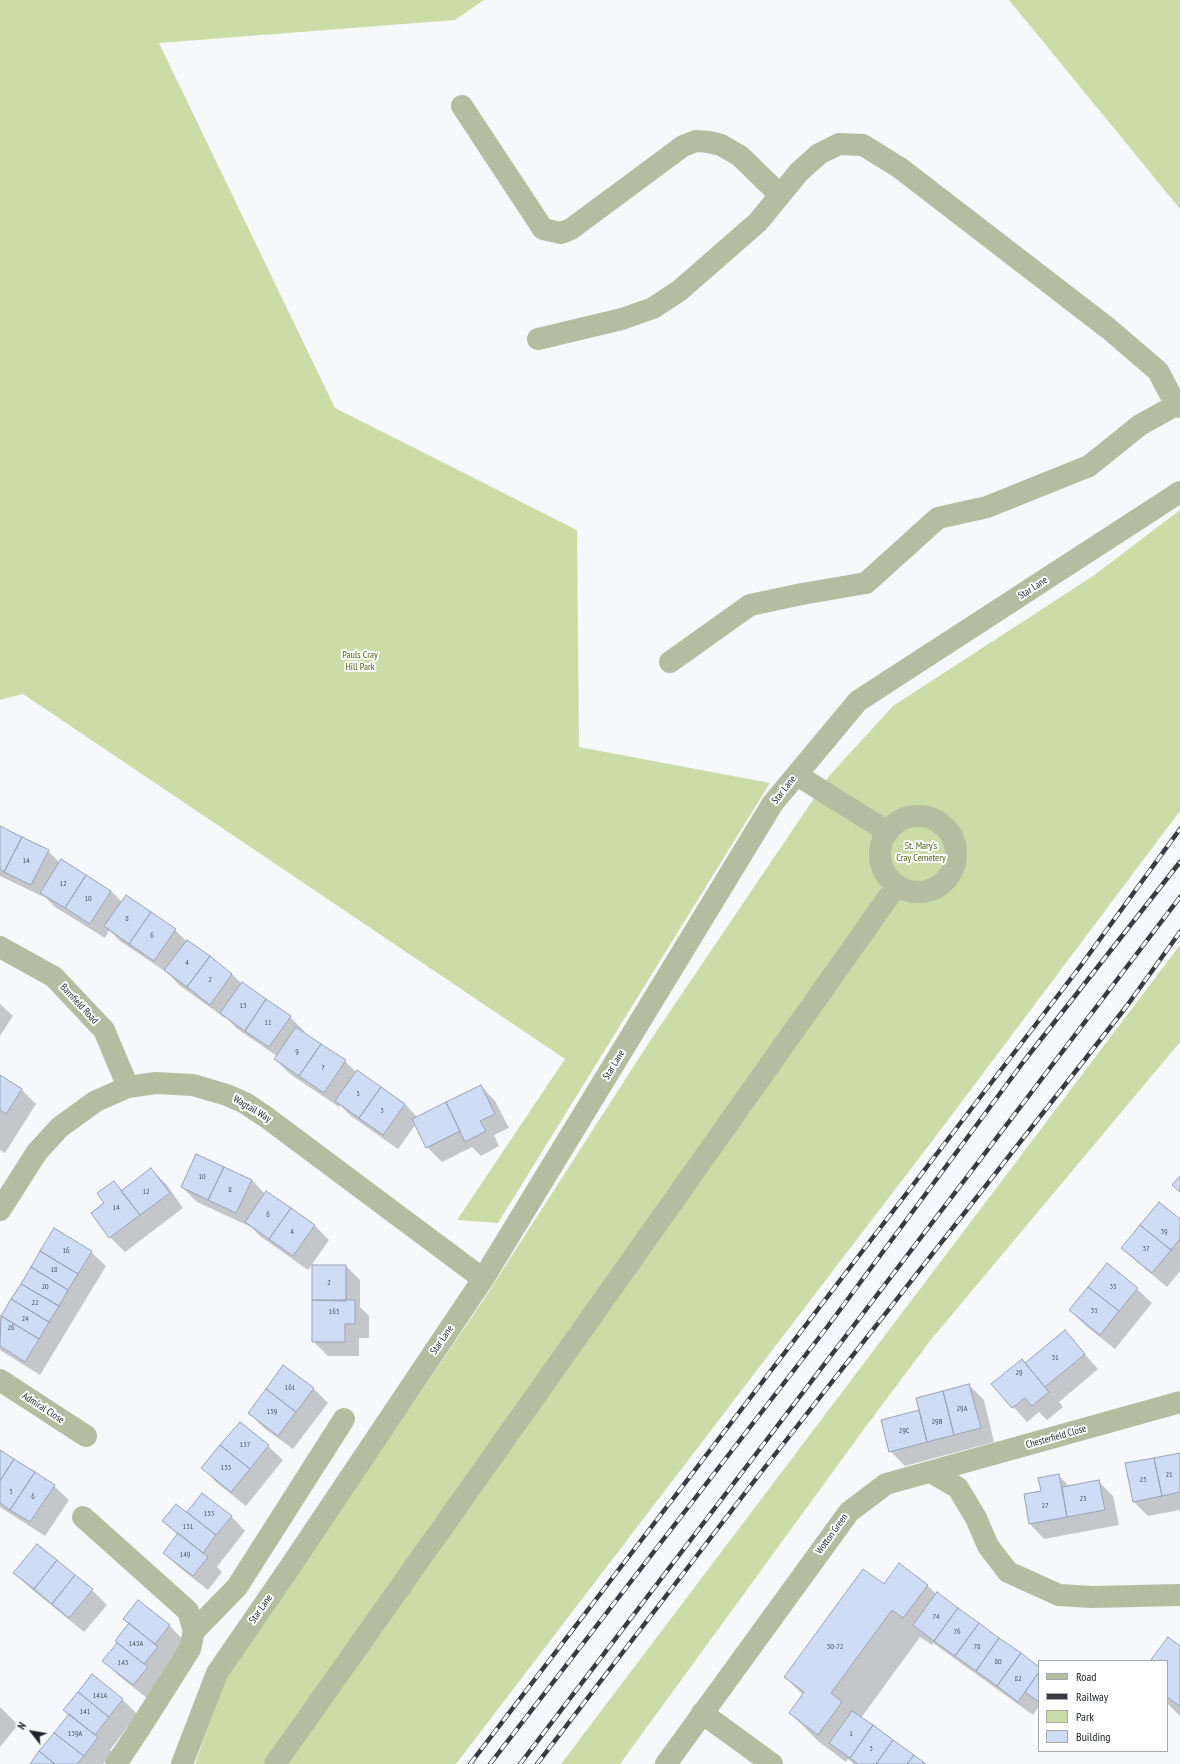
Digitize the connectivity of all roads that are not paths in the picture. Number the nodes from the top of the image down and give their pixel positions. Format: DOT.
graph roads {
  1 [pos="462,106"];
  2 [pos="780,195"];
  3 [pos="538,339"];
  4 [pos="1178,406"];
  5 [pos="1180,492"];
  6 [pos="670,662"];
  7 [pos="797,774"];
  8 [pos="888,832"];
  9 [pos="897,886"];
  10 [pos="0,947"];
  11 [pos="128,1087"];
  12 [pos="0,1210"];
  13 [pos="483,1279"];
  14 [pos="0,1380"];
  15 [pos="1180,1402"];
  16 [pos="344,1419"];
  17 [pos="86,1436"];
  18 [pos="931,1472"];
  19 [pos="83,1517"];
  20 [pos="1180,1595"];
  21 [pos="194,1631"];
  22 [pos="702,1713"];
  23 [pos="116,1764"];
  24 [pos="182,1764"];
  25 [pos="275,1764"];
  26 [pos="666,1764"];
  27 [pos="772,1764"];
  1 -- 2 [label="street"];
  2 -- 3 [label="street"];
  2 -- 4 [label="street"];
  4 -- 6 [label="street"];
  5 -- 7 [label="street, Star Lane"];
  7 -- 8 [label="street"];
  7 -- 13 [label="street, Star Lane"];
  8 -- 9 [label="street"];
  8 -- 9 [label="street"];
  9 -- 25 [label="street"];
  10 -- 11 [label="street, Barnfield Road"];
  11 -- 12 [label="street, Wagtail Way"];
  11 -- 13 [label="street, Wagtail Way"];
  13 -- 24 [label="street, Star Lane"];
  14 -- 17 [label="street, Admiral Close"];
  15 -- 18 [label="street, Chesterfield Close"];
  16 -- 21 [label="street"];
  18 -- 20 [label="street"];
  18 -- 22 [label="street, Wotton Green"];
  19 -- 21 [label="street"];
  21 -- 23 [label="street"];
  22 -- 26 [label="street, Wotton Green"];
  22 -- 27 [label="street"];
}
